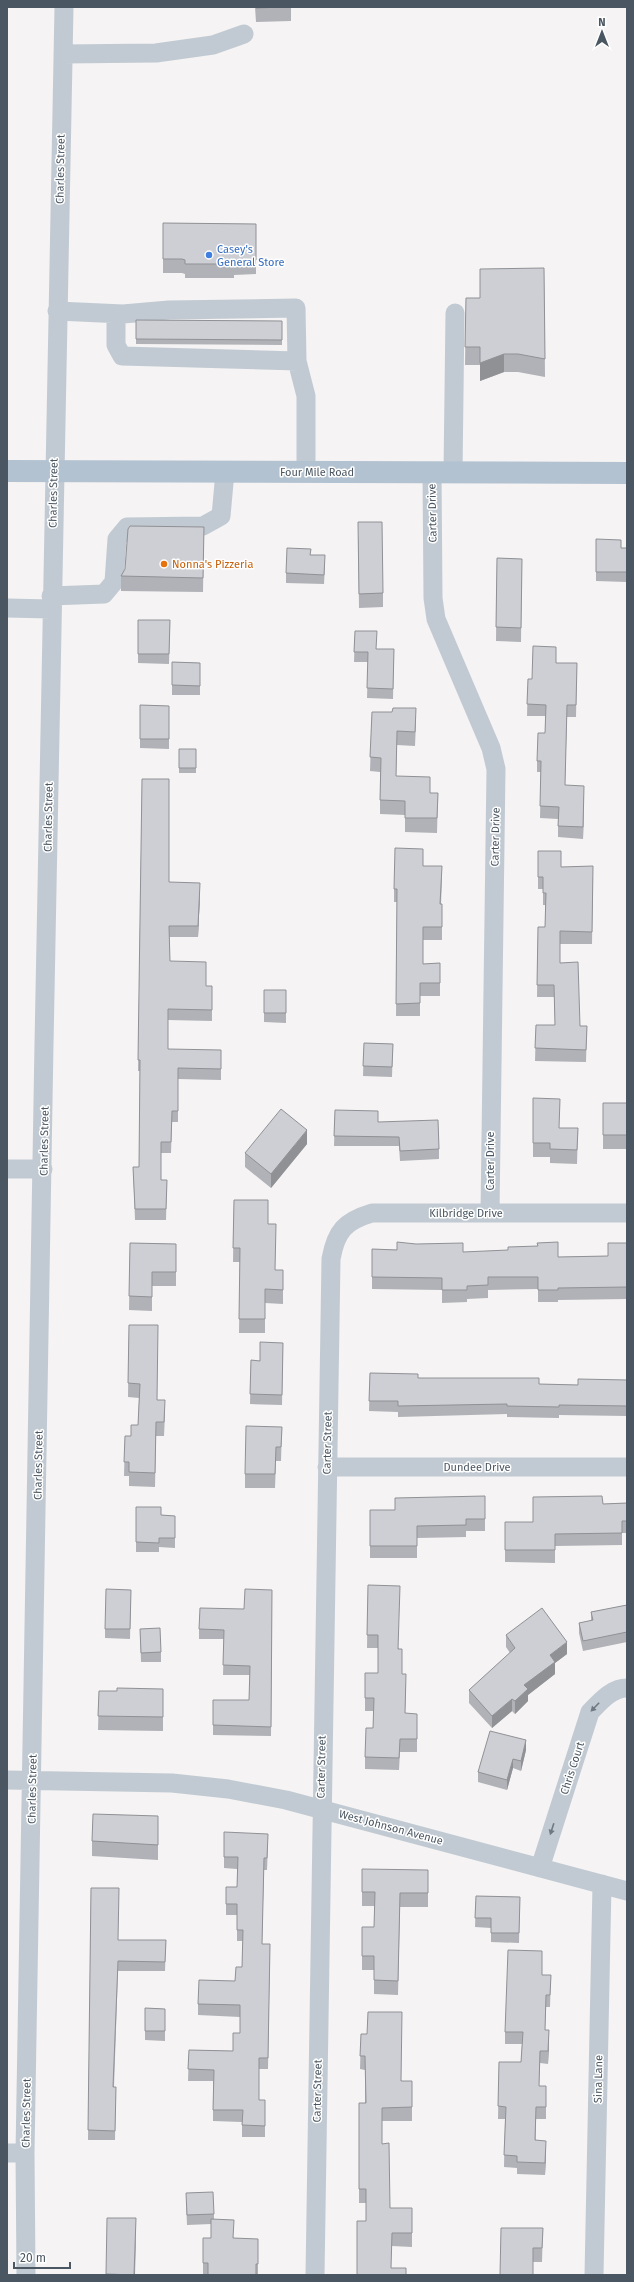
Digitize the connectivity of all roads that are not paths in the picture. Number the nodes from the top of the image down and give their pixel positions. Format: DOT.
graph roads {
  1 [pos="64,7"];
  2 [pos="244,34"];
  3 [pos="63,54"];
  4 [pos="57,311"];
  5 [pos="455,313"];
  6 [pos="116,314"];
  7 [pos="297,361"];
  8 [pos="7,470"];
  9 [pos="53,471"];
  10 [pos="225,472"];
  11 [pos="306,472"];
  12 [pos="432,473"];
  13 [pos="453,473"];
  14 [pos="627,473"];
  15 [pos="51,603"];
  16 [pos="7,608"];
  17 [pos="7,1169"];
  18 [pos="43,1169"];
  19 [pos="490,1213"];
  20 [pos="627,1213"];
  21 [pos="331,1259"];
  22 [pos="327,1467"];
  23 [pos="627,1467"];
  24 [pos="627,1688"];
  25 [pos="7,1780"];
  26 [pos="32,1780"];
  27 [pos="321,1809"];
  28 [pos="540,1868"];
  29 [pos="602,1884"];
  30 [pos="627,1891"];
  31 [pos="16,2153"];
  32 [pos="26,2275"];
  33 [pos="315,2275"];
  34 [pos="594,2275"];
  1 -- 3 [label="street, Charles Street"];
  2 -- 3 [label="street"];
  3 -- 4 [label="street, Charles Street"];
  4 -- 6 [label="street"];
  4 -- 9 [label="street, Charles Street"];
  5 -- 13 [label="street"];
  6 -- 7 [label="street"];
  6 -- 7 [label="street"];
  7 -- 11 [label="street"];
  8 -- 9 [label="main road, Four Mile Road"];
  9 -- 10 [label="main road, Four Mile Road"];
  9 -- 15 [label="street, Charles Street"];
  10 -- 11 [label="main road, Four Mile Road"];
  10 -- 15 [label="street"];
  11 -- 12 [label="main road, Four Mile Road"];
  12 -- 13 [label="main road, Four Mile Road"];
  12 -- 19 [label="street, Carter Drive"];
  13 -- 14 [label="main road, Four Mile Road"];
  15 -- 16 [label="street"];
  15 -- 18 [label="street, Charles Street"];
  17 -- 18 [label="street"];
  18 -- 26 [label="street, Charles Street"];
  19 -- 20 [label="street, Kilbridge Drive"];
  19 -- 21 [label="street, Kilbridge Drive"];
  21 -- 22 [label="street, Carter Street"];
  22 -- 23 [label="street, Dundee Drive"];
  22 -- 27 [label="street, Carter Street"];
  24 -- 28 [label="street, Chris Court, one-way"];
  25 -- 26 [label="street, West Johnson Avenue"];
  26 -- 27 [label="street, West Johnson Avenue"];
  26 -- 31 [label="street, Charles Street"];
  27 -- 28 [label="street, West Johnson Avenue"];
  27 -- 33 [label="street, Carter Street"];
  28 -- 29 [label="street, West Johnson Avenue"];
  29 -- 30 [label="street, West Johnson Avenue"];
  29 -- 34 [label="street, Sina Lane"];
  31 -- 32 [label="street, Charles Street"];
}
